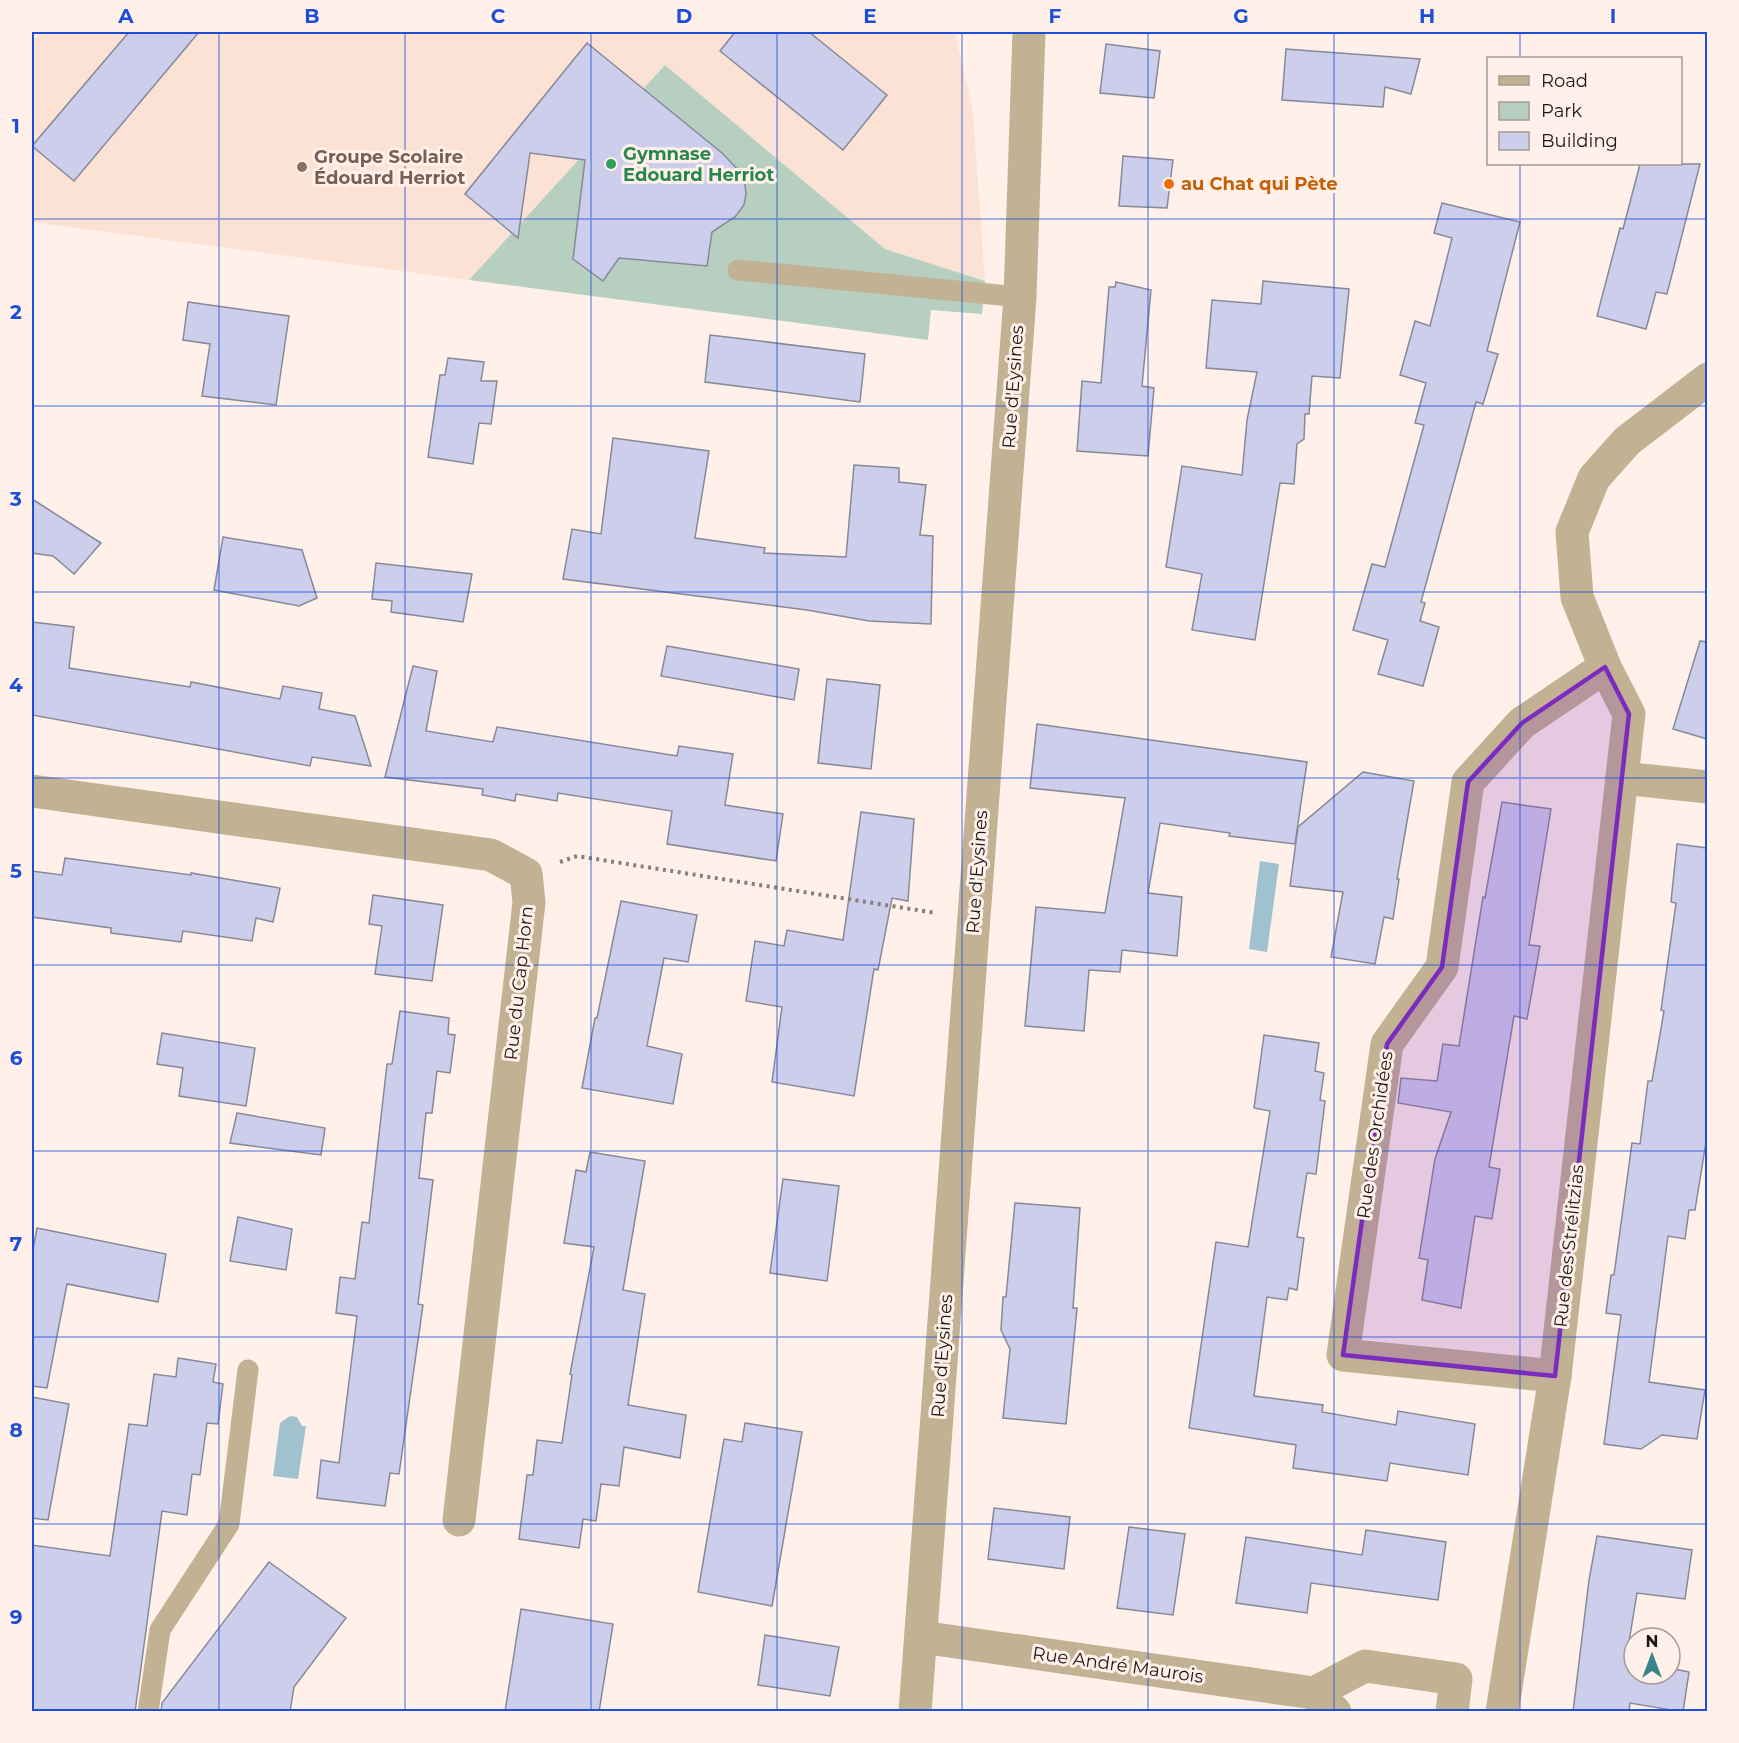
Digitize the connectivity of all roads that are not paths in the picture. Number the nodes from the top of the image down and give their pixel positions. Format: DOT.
graph roads {
  1 [pos="1029,32"];
  2 [pos="738,270"];
  3 [pos="1020,297"];
  4 [pos="1707,379"];
  5 [pos="1605,667"];
  6 [pos="1622,778"];
  7 [pos="1707,787"];
  8 [pos="32,791"];
  9 [pos="249,1371"];
  10 [pos="1555,1376"];
  11 [pos="459,1520"];
  12 [pos="921,1637"];
  13 [pos="1324,1702"];
  14 [pos="148,1712"];
  15 [pos="915,1712"];
  16 [pos="1452,1712"];
  17 [pos="1502,1712"];
  1 -- 3 [label="street, Rue d'Eysines"];
  2 -- 3 [label="lane"];
  3 -- 12 [label="street, Rue d'Eysines"];
  4 -- 5 [label="street"];
  5 -- 6 [label="street, Rue des Strélitzias"];
  5 -- 10 [label="street, Rue des Orchidées"];
  6 -- 7 [label="street"];
  6 -- 10 [label="street, Rue des Strélitzias"];
  8 -- 11 [label="street, Rue du Cap Horn"];
  9 -- 14 [label="lane"];
  10 -- 17 [label="street, Rue des Strélitzias"];
  12 -- 13 [label="street, Rue André Maurois"];
  12 -- 15 [label="street, Rue d'Eysines"];
  13 -- 16 [label="street, Rue André Maurois"];
}
